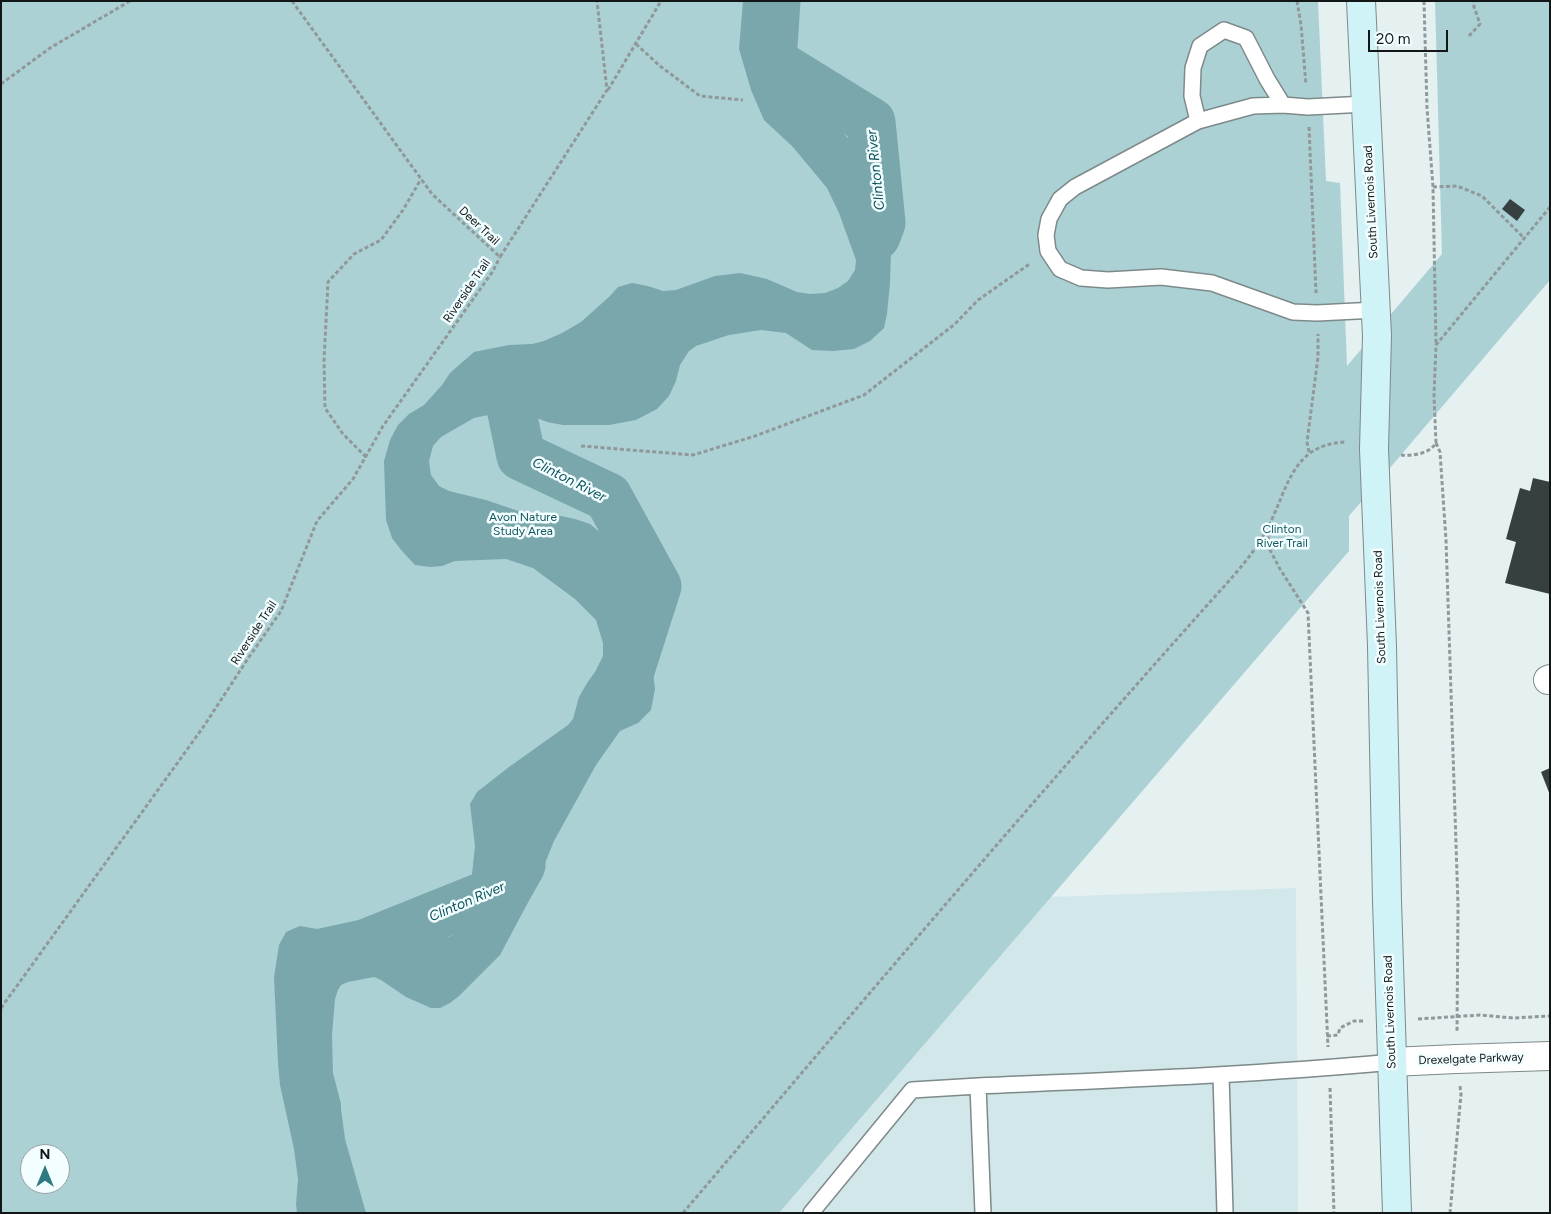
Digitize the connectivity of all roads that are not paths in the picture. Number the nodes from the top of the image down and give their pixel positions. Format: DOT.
graph roads {
  1 [pos="1361,1"];
  2 [pos="1366,104"];
  3 [pos="1283,105"];
  4 [pos="1198,121"];
  5 [pos="1376,310"];
  6 [pos="1550,1056"];
  7 [pos="1392,1062"];
  8 [pos="1221,1075"];
  9 [pos="978,1086"];
  10 [pos="810,1213"];
  11 [pos="983,1213"];
  12 [pos="1225,1213"];
  13 [pos="1396,1213"];
  1 -- 2 [label="main road, South Livernois Road"];
  2 -- 3 [label="lane"];
  2 -- 5 [label="main road, South Livernois Road"];
  3 -- 4 [label="lane"];
  3 -- 4 [label="lane"];
  4 -- 5 [label="lane"];
  5 -- 7 [label="main road, South Livernois Road"];
  6 -- 7 [label="street, Drexelgate Parkway"];
  7 -- 8 [label="lane"];
  7 -- 13 [label="main road, South Livernois Road"];
  8 -- 9 [label="lane"];
  8 -- 12 [label="lane"];
  9 -- 10 [label="lane"];
  9 -- 11 [label="lane"];
}
